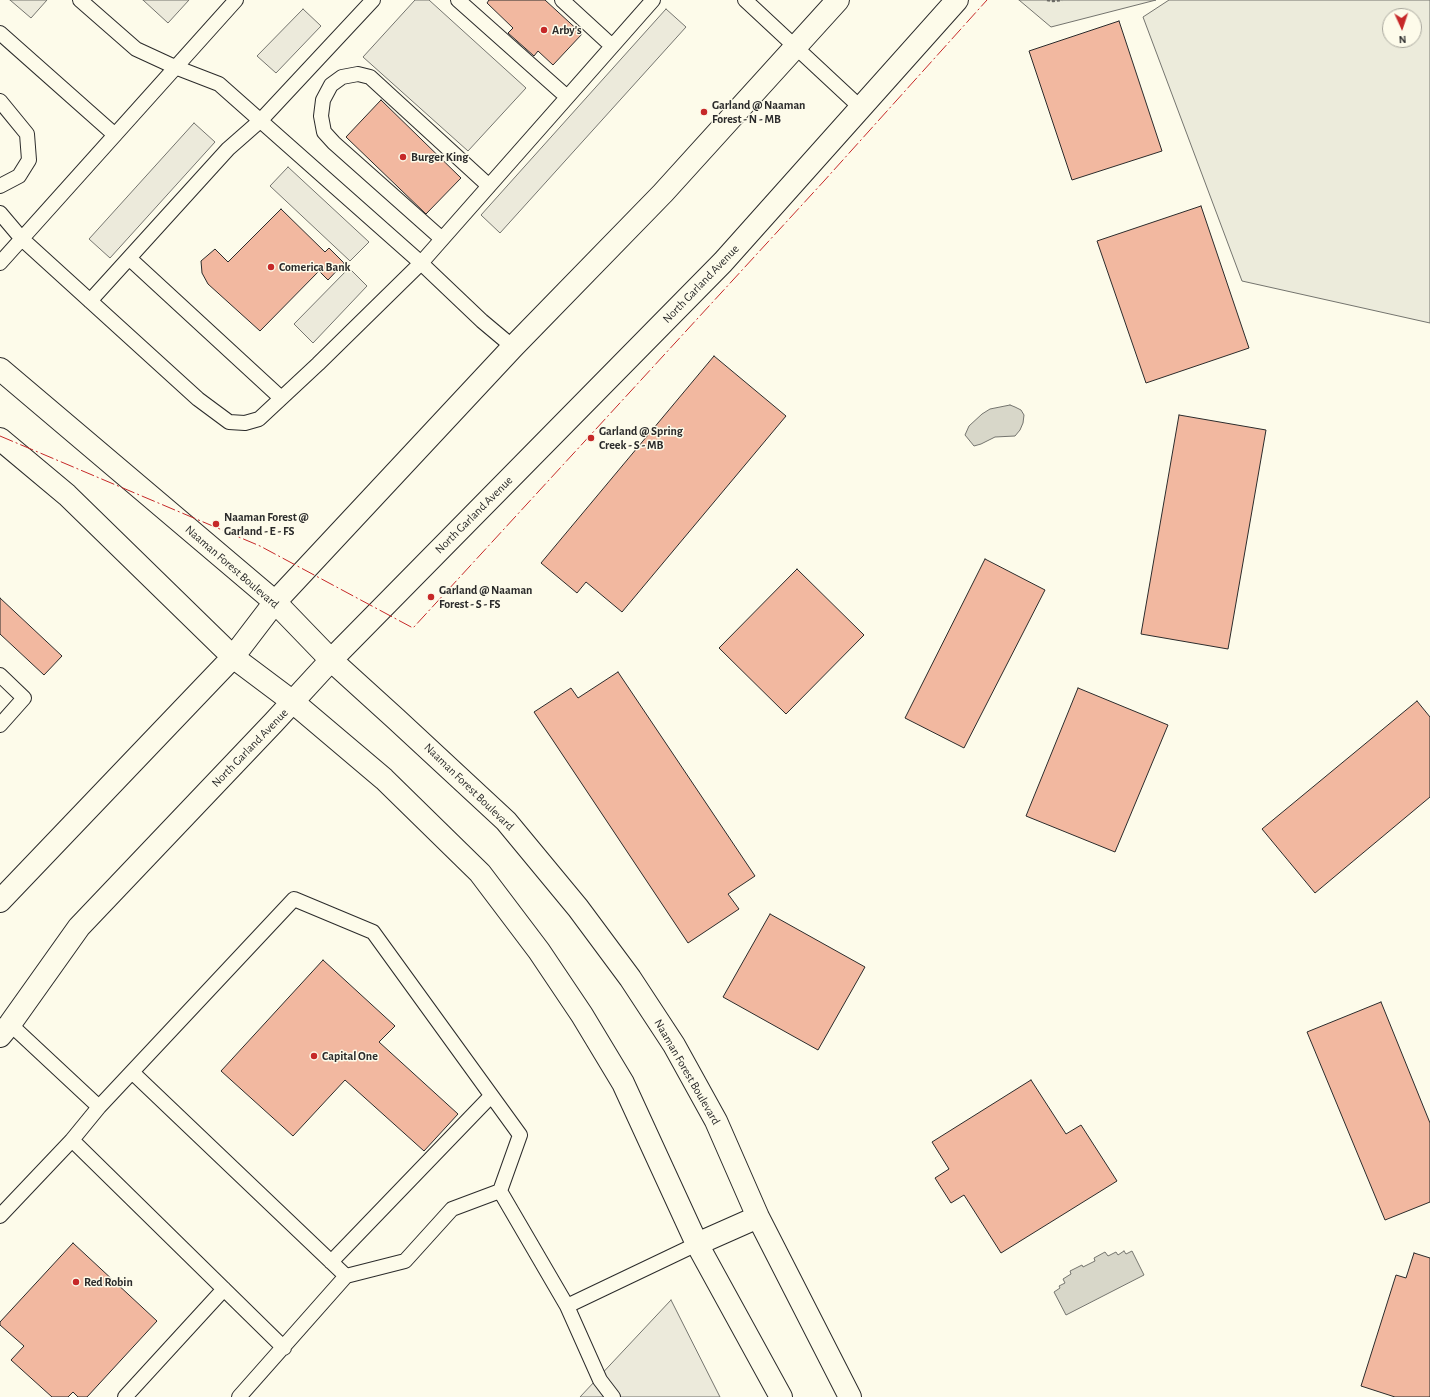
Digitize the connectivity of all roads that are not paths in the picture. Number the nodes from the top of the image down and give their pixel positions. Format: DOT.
graph roads {
  1 [pos="80,0"];
  2 [pos="236,0"];
  3 [pos="373,0"];
  4 [pos="458,0"];
  5 [pos="562,0"];
  6 [pos="653,0"];
  7 [pos="746,0"];
  8 [pos="838,0"];
  9 [pos="957,0"];
  10 [pos="0,34"];
  11 [pos="612,46"];
  12 [pos="796,46"];
  13 [pos="175,67"];
  14 [pos="567,97"];
  15 [pos="0,101"];
  16 [pos="861,108"];
  17 [pos="261,120"];
  18 [pos="115,135"];
  19 [pos="0,186"];
  20 [pos="489,186"];
  21 [pos="0,213"];
  22 [pos="22,239"];
  23 [pos="442,239"];
  24 [pos="129,258"];
  25 [pos="0,263"];
  26 [pos="421,263"];
  27 [pos="90,301"];
  28 [pos="513,347"];
  29 [pos="0,369"];
  30 [pos="281,398"];
  31 [pos="0,439"];
  32 [pos="274,602"];
  33 [pos="233,657"];
  34 [pos="331,660"];
  35 [pos="0,675"];
  36 [pos="293,702"];
  37 [pos="0,725"];
  38 [pos="0,901"];
  39 [pos="5,1030"];
  40 [pos="132,1072"];
  41 [pos="491,1096"];
  42 [pos="99,1106"];
  43 [pos="72,1140"];
  44 [pos="500,1191"];
  45 [pos="0,1216"];
  46 [pos="758,1217"];
  47 [pos="696,1244"];
  48 [pos="330,1262"];
  49 [pos="346,1276"];
  50 [pos="224,1289"];
  51 [pos="567,1306"];
  52 [pos="284,1348"];
  53 [pos="125,1397"];
  54 [pos="240,1397"];
  55 [pos="613,1397"];
  56 [pos="782,1397"];
  57 [pos="850,1397"];
  1 -- 13 [label="lane"];
  2 -- 13 [label="lane"];
  3 -- 17 [label="lane"];
  4 -- 14 [label="lane"];
  5 -- 11 [label="lane"];
  6 -- 11 [label="lane"];
  7 -- 12 [label="lane"];
  8 -- 12 [label="main road"];
  9 -- 16 [label="main road, North Garland Avenue"];
  10 -- 18 [label="lane"];
  11 -- 14 [label="lane"];
  12 -- 16 [label="lane"];
  12 -- 28 [label="main road"];
  13 -- 17 [label="lane"];
  13 -- 18 [label="lane"];
  14 -- 20 [label="lane"];
  15 -- 19 [label="lane"];
  16 -- 34 [label="main road, North Garland Avenue"];
  17 -- 24 [label="lane"];
  17 -- 26 [label="lane"];
  18 -- 22 [label="lane"];
  20 -- 23 [label="lane"];
  20 -- 23 [label="lane"];
  21 -- 22 [label="lane"];
  22 -- 25 [label="lane"];
  22 -- 27 [label="lane"];
  23 -- 26 [label="lane"];
  24 -- 27 [label="lane"];
  24 -- 30 [label="lane"];
  26 -- 28 [label="lane"];
  26 -- 30 [label="lane"];
  27 -- 30 [label="lane"];
  28 -- 32 [label="main road"];
  29 -- 32 [label="main road, Naaman Forest Boulevard"];
  31 -- 33 [label="main road"];
  32 -- 33 [label="main road"];
  32 -- 34 [label="main road, Naaman Forest Boulevard"];
  33 -- 36 [label="main road"];
  33 -- 38 [label="main road"];
  34 -- 36 [label="main road, North Garland Avenue"];
  34 -- 46 [label="main road, Naaman Forest Boulevard"];
  35 -- 37 [label="lane"];
  36 -- 39 [label="main road, North Garland Avenue"];
  36 -- 47 [label="main road"];
  39 -- 42 [label="lane"];
  40 -- 41 [label="lane"];
  40 -- 42 [label="lane"];
  40 -- 48 [label="lane"];
  41 -- 44 [label="lane"];
  41 -- 48 [label="lane"];
  42 -- 43 [label="lane"];
  43 -- 45 [label="lane"];
  43 -- 50 [label="lane"];
  44 -- 49 [label="lane"];
  44 -- 51 [label="lane"];
  46 -- 47 [label="main road"];
  46 -- 57 [label="main road, Naaman Forest Boulevard"];
  47 -- 51 [label="lane"];
  47 -- 56 [label="main road"];
  48 -- 49 [label="lane"];
  49 -- 52 [label="lane"];
  50 -- 52 [label="lane"];
  50 -- 53 [label="lane"];
  51 -- 55 [label="lane"];
  52 -- 54 [label="lane"];
}
